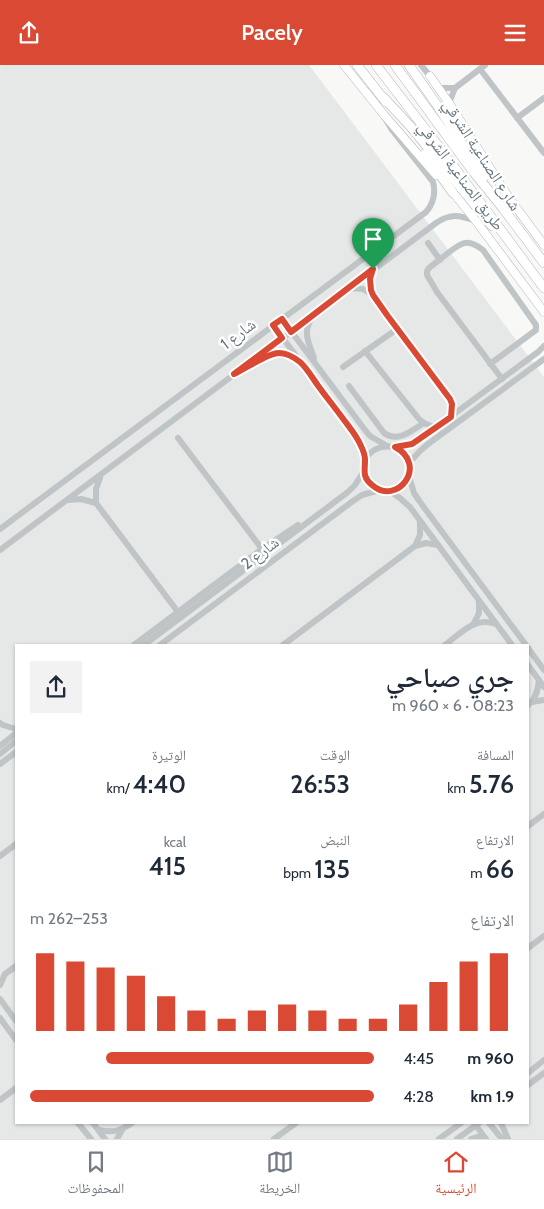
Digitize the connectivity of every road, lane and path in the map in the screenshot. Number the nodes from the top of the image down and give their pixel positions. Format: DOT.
graph roads {
  1 [pos="344,65"];
  2 [pos="357,65"];
  3 [pos="376,65"];
  4 [pos="395,65"];
  5 [pos="409,65"];
  6 [pos="421,65"];
  7 [pos="483,67"];
  8 [pos="430,76"];
  9 [pos="455,87"];
  10 [pos="438,88"];
  11 [pos="384,98"];
  12 [pos="544,98"];
  13 [pos="449,103"];
  14 [pos="456,113"];
  15 [pos="385,117"];
  16 [pos="517,118"];
  17 [pos="458,138"];
  18 [pos="544,153"];
  19 [pos="453,193"];
  20 [pos="502,207"];
  21 [pos="476,221"];
  22 [pos="428,229"];
  23 [pos="415,238"];
  24 [pos="428,243"];
  25 [pos="512,245"];
  26 [pos="544,245"];
  27 [pos="440,260"];
  28 [pos="544,263"];
  29 [pos="373,269"];
  30 [pos="349,288"];
  31 [pos="544,288"];
  32 [pos="373,295"];
  33 [pos="544,312"];
  34 [pos="315,313"];
  35 [pos="282,319"];
  36 [pos="273,325"];
  37 [pos="397,329"];
  38 [pos="291,332"];
  39 [pos="282,338"];
  40 [pos="544,346"];
  41 [pos="365,351"];
  42 [pos="544,359"];
  43 [pos="301,363"];
  44 [pos="490,364"];
  45 [pos="317,366"];
  46 [pos="342,367"];
  47 [pos="234,374"];
  48 [pos="502,379"];
  49 [pos="349,386"];
  50 [pos="365,408"];
  51 [pos="354,416"];
  52 [pos="451,417"];
  53 [pos="424,423"];
  54 [pos="436,428"];
  55 [pos="178,438"];
  56 [pos="387,446"];
  57 [pos="395,447"];
  58 [pos="365,461"];
  59 [pos="409,463"];
  60 [pos="364,471"];
  61 [pos="101,476"];
  62 [pos="409,476"];
  63 [pos="380,490"];
  64 [pos="389,491"];
  65 [pos="66,501"];
  66 [pos="96,503"];
  67 [pos="319,514"];
  68 [pos="420,522"];
  69 [pos="0,529"];
  70 [pos="437,545"];
  71 [pos="415,546"];
  72 [pos="262,549"];
  73 [pos="0,551"];
  74 [pos="479,602"];
  75 [pos="178,612"];
  76 [pos="474,623"];
  77 [pos="496,625"];
  78 [pos="135,644"];
  79 [pos="145,644"];
  80 [pos="161,644"];
  81 [pos="284,644"];
  82 [pos="446,644"];
  83 [pos="511,644"];
  84 [pos="526,644"];
  85 [pos="529,649"];
  86 [pos="529,666"];
  87 [pos="544,670"];
  88 [pos="538,680"];
  89 [pos="544,687"];
  90 [pos="544,700"];
  91 [pos="530,703"];
  92 [pos="0,723"];
  93 [pos="15,729"];
  94 [pos="15,734"];
  95 [pos="15,742"];
  96 [pos="0,746"];
  97 [pos="15,753"];
  98 [pos="0,754"];
  99 [pos="0,764"];
  100 [pos="544,814"];
  101 [pos="529,826"];
  102 [pos="15,845"];
  103 [pos="0,856"];
  104 [pos="544,936"];
  105 [pos="529,947"];
  106 [pos="15,967"];
  107 [pos="2,975"];
  108 [pos="0,985"];
  109 [pos="0,999"];
  110 [pos="0,1018"];
  111 [pos="15,1020"];
  112 [pos="15,1039"];
  113 [pos="544,1060"];
  114 [pos="529,1072"];
  115 [pos="544,1073"];
  116 [pos="529,1084"];
  117 [pos="15,1089"];
  118 [pos="0,1101"];
  119 [pos="79,1124"];
  120 [pos="94,1124"];
  121 [pos="131,1124"];
  122 [pos="295,1124"];
  123 [pos="452,1124"];
  124 [pos="460,1124"];
  125 [pos="475,1124"];
  126 [pos="477,1124"];
  127 [pos="490,1124"];
  128 [pos="501,1124"];
  129 [pos="99,1130"];
  130 [pos="122,1130"];
  131 [pos="447,1133"];
  132 [pos="89,1138"];
  133 [pos="105,1139"];
  134 [pos="117,1139"];
  135 [pos="274,1139"];
  136 [pos="439,1139"];
  137 [pos="456,1139"];
  138 [pos="470,1139"];
  139 [pos="485,1139"];
  140 [pos="502,1139"];
  141 [pos="508,1139"];
  1 -- 15 [label="main road"];
  2 -- 11 [label="highway"];
  3 -- 25 [label="highway, طريق الصناعية الشرقي"];
  4 -- 20 [label="highway, طريق الصناعية الشرقي"];
  5 -- 17 [label="highway"];
  6 -- 8 [label="street, شارع الصناعية الشرقي"];
  7 -- 9 [label="street"];
  7 -- 16 [label="street"];
  8 -- 10 [label="main road, شارع الصناعية الشرقي"];
  9 -- 10 [label="street"];
  9 -- 13 [label="street"];
  10 -- 13 [label="main road, شارع الصناعية الشرقي"];
  11 -- 19 [label="highway"];
  11 -- 25 [label="highway"];
  12 -- 16 [label="street"];
  13 -- 14 [label="main road, شارع الصناعية الشرقي"];
  14 -- 17 [label="main road"];
  14 -- 26 [label="main road, شارع الصناعية الشرقي"];
  15 -- 19 [label="main road"];
  15 -- 35 [label="street, شارع 1"];
  16 -- 18 [label="street"];
  17 -- 20 [label="highway"];
  19 -- 21 [label="main road"];
  20 -- 28 [label="highway, طريق الصناعية الشرقي"];
  21 -- 22 [label="street, شارع 1"];
  21 -- 33 [label="main road"];
  22 -- 23 [label="street, شارع 1"];
  22 -- 24 [label="street"];
  23 -- 24 [label="street"];
  23 -- 29 [label="street, شارع 1"];
  24 -- 27 [label="street"];
  25 -- 31 [label="highway, طريق الصناعية الشرقي"];
  27 -- 44 [label="street"];
  27 -- 44 [label="street"];
  29 -- 30 [label="street, شارع 1"];
  29 -- 32 [label="street"];
  30 -- 32 [label="street"];
  30 -- 34 [label="street, شارع 1"];
  32 -- 37 [label="street"];
  34 -- 38 [label="street, شارع 1"];
  34 -- 45 [label="street"];
  35 -- 36 [label="street, شارع 1"];
  35 -- 38 [label="street"];
  36 -- 39 [label="street"];
  36 -- 69 [label="street, شارع 1"];
  37 -- 41 [label="street"];
  37 -- 52 [label="street"];
  38 -- 39 [label="street, شارع 1"];
  38 -- 45 [label="street"];
  39 -- 43 [label="street"];
  39 -- 47 [label="street, شارع 1"];
  40 -- 48 [label="street"];
  41 -- 46 [label="street"];
  41 -- 53 [label="street"];
  42 -- 59 [label="street"];
  43 -- 47 [label="street"];
  43 -- 58 [label="street"];
  44 -- 48 [label="street"];
  45 -- 51 [label="street"];
  47 -- 61 [label="street, شارع 1"];
  48 -- 52 [label="street"];
  49 -- 50 [label="street"];
  50 -- 51 [label="street"];
  50 -- 53 [label="street"];
  51 -- 56 [label="street"];
  52 -- 54 [label="street"];
  53 -- 54 [label="street"];
  54 -- 57 [label="street"];
  55 -- 72 [label="street"];
  56 -- 57 [label="street"];
  56 -- 58 [label="street"];
  57 -- 59 [label="street"];
  58 -- 60 [label="street"];
  59 -- 62 [label="street"];
  60 -- 63 [label="street"];
  60 -- 67 [label="street, شارع 2"];
  61 -- 65 [label="street, شارع 1"];
  61 -- 66 [label="street"];
  62 -- 64 [label="street"];
  62 -- 84 [label="street"];
  63 -- 64 [label="street"];
  63 -- 80 [label="street, شارع 2"];
  64 -- 68 [label="street"];
  65 -- 66 [label="street"];
  65 -- 73 [label="street, شارع 1"];
  66 -- 75 [label="street"];
  67 -- 72 [label="street, شارع 2"];
  67 -- 79 [label="street, شارع 2"];
  68 -- 70 [label="street"];
  68 -- 71 [label="street"];
  70 -- 71 [label="street"];
  70 -- 74 [label="street"];
  71 -- 81 [label="street"];
  72 -- 75 [label="street, شارع 2"];
  74 -- 76 [label="street"];
  74 -- 77 [label="street"];
  75 -- 78 [label="street, شارع 2"];
  76 -- 77 [label="street"];
  76 -- 82 [label="street"];
  77 -- 83 [label="street"];
  85 -- 87 [label="street"];
  86 -- 88 [label="street"];
  88 -- 89 [label="street"];
  88 -- 91 [label="street"];
  90 -- 91 [label="street"];
  92 -- 93 [label="street"];
  94 -- 96 [label="street"];
  95 -- 98 [label="street"];
  97 -- 99 [label="street"];
  100 -- 101 [label="street"];
  102 -- 103 [label="street"];
  104 -- 105 [label="street"];
  106 -- 107 [label="street"];
  107 -- 108 [label="street"];
  109 -- 111 [label="street"];
  110 -- 112 [label="street"];
  113 -- 114 [label="street"];
  115 -- 116 [label="street"];
  117 -- 118 [label="street"];
  119 -- 132 [label="street"];
  120 -- 129 [label="street"];
  121 -- 130 [label="street"];
  122 -- 135 [label="street"];
  123 -- 131 [label="street"];
  124 -- 131 [label="street"];
  125 -- 137 [label="street"];
  126 -- 139 [label="street"];
  127 -- 140 [label="street"];
  128 -- 141 [label="street"];
  129 -- 130 [label="street"];
  129 -- 133 [label="street"];
  130 -- 134 [label="street"];
  131 -- 136 [label="street"];
  138 -- 139 [label="street"];
}
